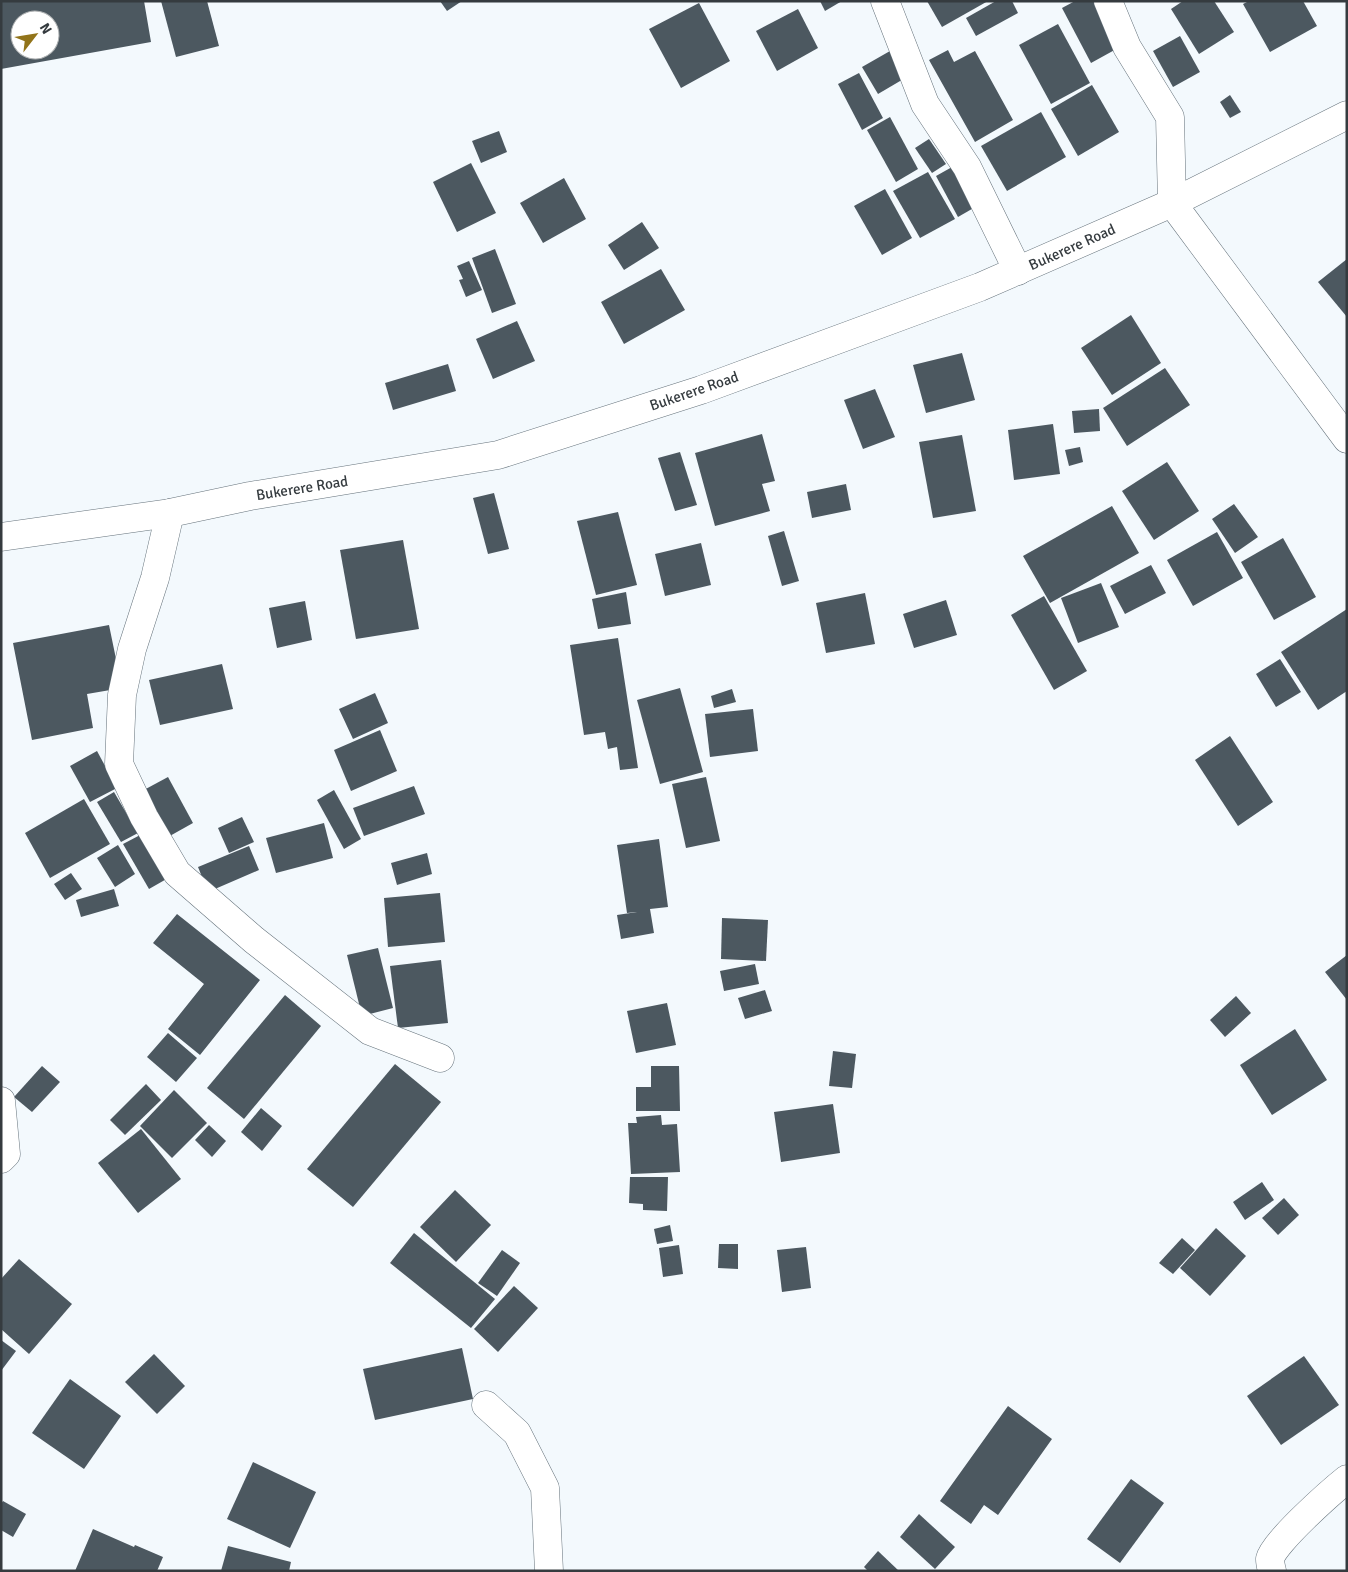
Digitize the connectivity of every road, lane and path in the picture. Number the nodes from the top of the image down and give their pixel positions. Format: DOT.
graph roads {
  1 [pos="885,1"];
  2 [pos="1108,1"];
  3 [pos="1347,115"];
  4 [pos="1172,203"];
  5 [pos="1018,271"];
  6 [pos="1347,439"];
  7 [pos="170,513"];
  8 [pos="1,537"];
  9 [pos="440,1058"];
  10 [pos="1,1101"];
  11 [pos="1,1159"];
  12 [pos="486,1406"];
  13 [pos="1347,1478"];
  14 [pos="549,1571"];
  15 [pos="1272,1571"];
  1 -- 5 [label="street"];
  2 -- 4 [label="street"];
  3 -- 4 [label="street, Bukerere Road"];
  4 -- 5 [label="street, Bukerere Road"];
  4 -- 6 [label="street"];
  5 -- 7 [label="street, Bukerere Road"];
  7 -- 8 [label="street, Bukerere Road"];
  7 -- 9 [label="street"];
  10 -- 11 [label="street"];
  12 -- 14 [label="street"];
  13 -- 15 [label="street"];
}
